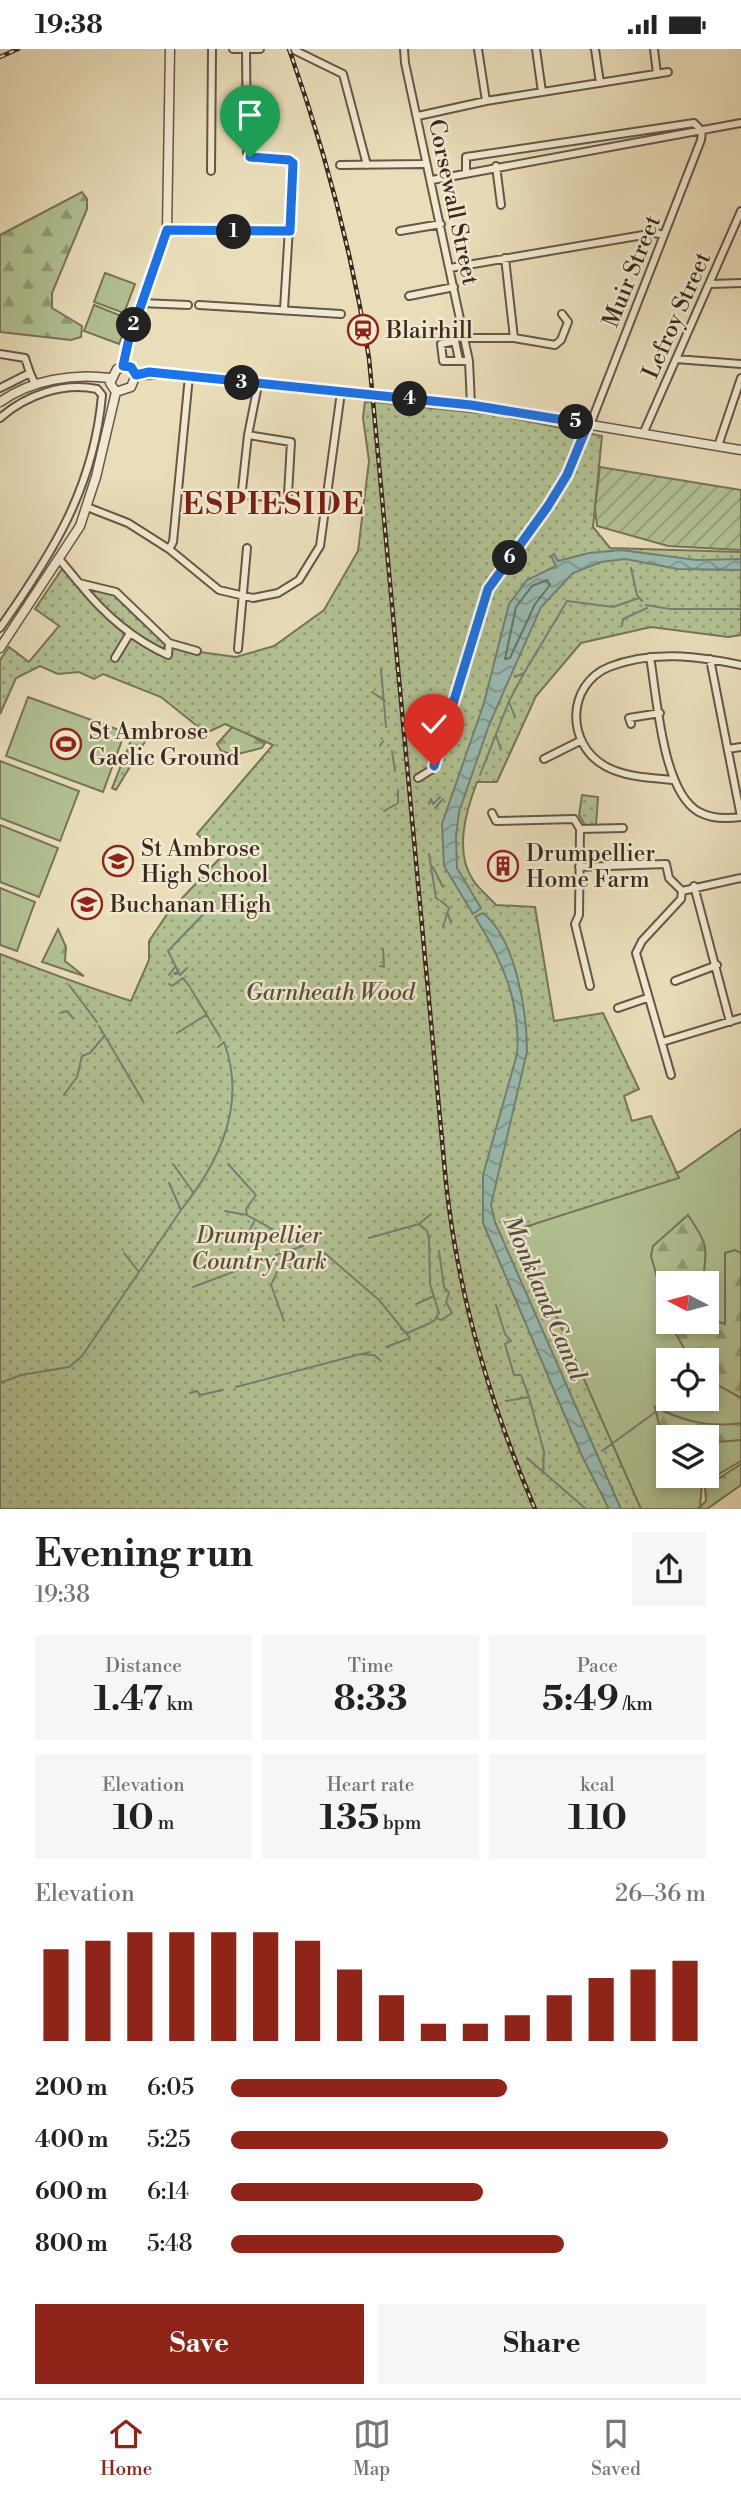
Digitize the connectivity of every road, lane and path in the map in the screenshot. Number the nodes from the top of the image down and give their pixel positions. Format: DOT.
graph roads {
  1 [pos="170,49"];
  2 [pos="212,49"];
  3 [pos="233,49"];
  4 [pos="260,49"];
  5 [pos="295,49"];
  6 [pos="404,49"];
  7 [pos="478,49"];
  8 [pos="536,49"];
  9 [pos="595,49"];
  10 [pos="653,49"];
  11 [pos="246,50"];
  12 [pos="668,72"];
  13 [pos="657,74"];
  14 [pos="600,83"];
  15 [pos="542,92"];
  16 [pos="485,101"];
  17 [pos="418,116"];
  18 [pos="741,123"];
  19 [pos="702,131"];
  20 [pos="594,137"];
  21 [pos="595,148"];
  22 [pos="422,164"];
  23 [pos="340,165"];
  24 [pos="367,165"];
  25 [pos="496,166"];
  26 [pos="211,171"];
  27 [pos="466,171"];
  28 [pos="432,180"];
  29 [pos="500,205"];
  30 [pos="741,211"];
  31 [pos="441,224"];
  32 [pos="167,230"];
  33 [pos="290,231"];
  34 [pos="400,231"];
  35 [pos="664,235"];
  36 [pos="505,258"];
  37 [pos="450,268"];
  38 [pos="741,283"];
  39 [pos="710,284"];
  40 [pos="454,287"];
  41 [pos="410,296"];
  42 [pos="141,303"];
  43 [pos="187,305"];
  44 [pos="199,305"];
  45 [pos="284,309"];
  46 [pos="562,313"];
  47 [pos="341,314"];
  48 [pos="465,338"];
  49 [pos="514,338"];
  50 [pos="0,354"];
  51 [pos="676,359"];
  52 [pos="459,361"];
  53 [pos="469,361"];
  54 [pos="741,365"];
  55 [pos="123,366"];
  56 [pos="30,373"];
  57 [pos="136,375"];
  58 [pos="189,376"];
  59 [pos="110,378"];
  60 [pos="741,378"];
  61 [pos="35,384"];
  62 [pos="258,385"];
  63 [pos="0,388"];
  64 [pos="116,392"];
  65 [pos="341,392"];
  66 [pos="0,402"];
  67 [pos="471,405"];
  68 [pos="0,418"];
  69 [pos="589,424"];
  70 [pos="643,433"];
  71 [pos="248,435"];
  72 [pos="718,446"];
  73 [pos="741,450"];
  74 [pos="87,507"];
  75 [pos="55,546"];
  76 [pos="247,548"];
  77 [pos="169,549"];
  78 [pos="65,551"];
  79 [pos="60,560"];
  80 [pos="79,583"];
  81 [pos="240,597"];
  82 [pos="0,628"];
  83 [pos="130,633"];
  84 [pos="169,643"];
  85 [pos="0,648"];
  86 [pos="238,649"];
  87 [pos="197,651"];
  88 [pos="650,657"];
  89 [pos="115,658"];
  90 [pos="710,659"];
  91 [pos="741,665"];
  92 [pos="660,713"];
  93 [pos="629,718"];
  94 [pos="580,741"];
  95 [pos="741,747"];
  96 [pos="728,749"];
  97 [pos="544,759"];
  98 [pos="418,778"];
  99 [pos="673,780"];
  100 [pos="492,813"];
  101 [pos="741,817"];
  102 [pos="612,828"];
  103 [pos="623,828"];
  104 [pos="580,829"];
  105 [pos="612,838"];
  106 [pos="579,867"];
  107 [pos="741,879"];
  108 [pos="694,886"];
  109 [pos="682,891"];
  110 [pos="717,965"];
  111 [pos="675,981"];
  112 [pos="590,986"];
  113 [pos="647,998"];
  114 [pos="618,1008"];
  115 [pos="741,1018"];
  116 [pos="730,1022"];
  117 [pos="662,1042"];
  118 [pos="671,1075"];
  1 -- 32 [label="street"];
  2 -- 26 [label="street"];
  3 -- 11 [label="street"];
  4 -- 11 [label="street"];
  5 -- 24 [label="street"];
  6 -- 17 [label="street, Corsewall Street"];
  7 -- 16 [label="street"];
  8 -- 15 [label="street"];
  9 -- 14 [label="street"];
  10 -- 13 [label="street"];
  11 -- 33 [label="street"];
  12 -- 13 [label="street"];
  13 -- 14 [label="street"];
  14 -- 15 [label="street"];
  15 -- 16 [label="street"];
  16 -- 17 [label="street"];
  17 -- 28 [label="street, Corsewall Street"];
  18 -- 19 [label="street"];
  19 -- 20 [label="street"];
  19 -- 21 [label="street"];
  19 -- 35 [label="street, Muir Street"];
  20 -- 21 [label="street"];
  20 -- 27 [label="street"];
  21 -- 25 [label="street"];
  22 -- 24 [label="street"];
  23 -- 24 [label="street"];
  25 -- 27 [label="street"];
  25 -- 29 [label="street"];
  27 -- 28 [label="street"];
  28 -- 31 [label="street, Corsewall Street"];
  30 -- 39 [label="street, Lefroy Street"];
  31 -- 34 [label="street"];
  31 -- 37 [label="street, Corsewall Street"];
  32 -- 33 [label="street"];
  32 -- 42 [label="street"];
  33 -- 45 [label="street"];
  35 -- 36 [label="street"];
  35 -- 69 [label="street, Muir Street"];
  36 -- 37 [label="street"];
  36 -- 49 [label="street"];
  37 -- 40 [label="street, Corsewall Street"];
  38 -- 39 [label="street"];
  39 -- 51 [label="street, Lefroy Street"];
  40 -- 41 [label="street"];
  40 -- 48 [label="street, Corsewall Street"];
  42 -- 43 [label="street"];
  42 -- 55 [label="street"];
  44 -- 45 [label="street"];
  45 -- 47 [label="street"];
  46 -- 49 [label="street"];
  48 -- 49 [label="street"];
  48 -- 53 [label="street, Corsewall Street"];
  50 -- 56 [label="street"];
  51 -- 54 [label="street"];
  51 -- 70 [label="street, Lefroy Street"];
  52 -- 53 [label="street"];
  53 -- 67 [label="street, Corsewall Street"];
  55 -- 57 [label="street"];
  55 -- 59 [label="street"];
  56 -- 61 [label="street"];
  56 -- 63 [label="street"];
  57 -- 58 [label="street"];
  57 -- 64 [label="street"];
  58 -- 62 [label="street"];
  58 -- 77 [label="street"];
  59 -- 61 [label="street"];
  59 -- 64 [label="street"];
  60 -- 72 [label="street"];
  61 -- 66 [label="street"];
  62 -- 65 [label="street"];
  62 -- 71 [label="street"];
  64 -- 74 [label="street"];
  65 -- 67 [label="street, bridge"];
  65 -- 81 [label="street"];
  67 -- 69 [label="street"];
  68 -- 75 [label="street"];
  69 -- 70 [label="street"];
  69 -- 98 [label="street, Muir Street"];
  70 -- 72 [label="street"];
  71 -- 71 [label="street"];
  72 -- 73 [label="street"];
  74 -- 77 [label="street"];
  74 -- 78 [label="street"];
  75 -- 78 [label="street"];
  75 -- 82 [label="street"];
  76 -- 81 [label="street"];
  77 -- 81 [label="street"];
  78 -- 79 [label="street"];
  79 -- 80 [label="street"];
  79 -- 85 [label="street"];
  80 -- 83 [label="street"];
  80 -- 84 [label="street"];
  81 -- 86 [label="street"];
  83 -- 84 [label="street"];
  83 -- 89 [label="street"];
  84 -- 87 [label="street"];
  88 -- 90 [label="street"];
  88 -- 92 [label="street"];
  88 -- 94 [label="street"];
  90 -- 91 [label="street"];
  90 -- 96 [label="street"];
  92 -- 93 [label="street"];
  92 -- 99 [label="street"];
  94 -- 97 [label="street"];
  94 -- 99 [label="street"];
  95 -- 96 [label="street"];
  96 -- 101 [label="street"];
  99 -- 101 [label="street"];
  100 -- 104 [label="street"];
  102 -- 103 [label="street"];
  102 -- 104 [label="street"];
  102 -- 105 [label="street"];
  104 -- 106 [label="street"];
  106 -- 109 [label="street"];
  106 -- 112 [label="street"];
  107 -- 108 [label="street"];
  108 -- 109 [label="street"];
  108 -- 110 [label="street"];
  109 -- 113 [label="street"];
  110 -- 111 [label="street"];
  110 -- 116 [label="street"];
  113 -- 114 [label="street"];
  113 -- 117 [label="street"];
  115 -- 116 [label="street"];
  116 -- 117 [label="street"];
  117 -- 118 [label="street"];
}
